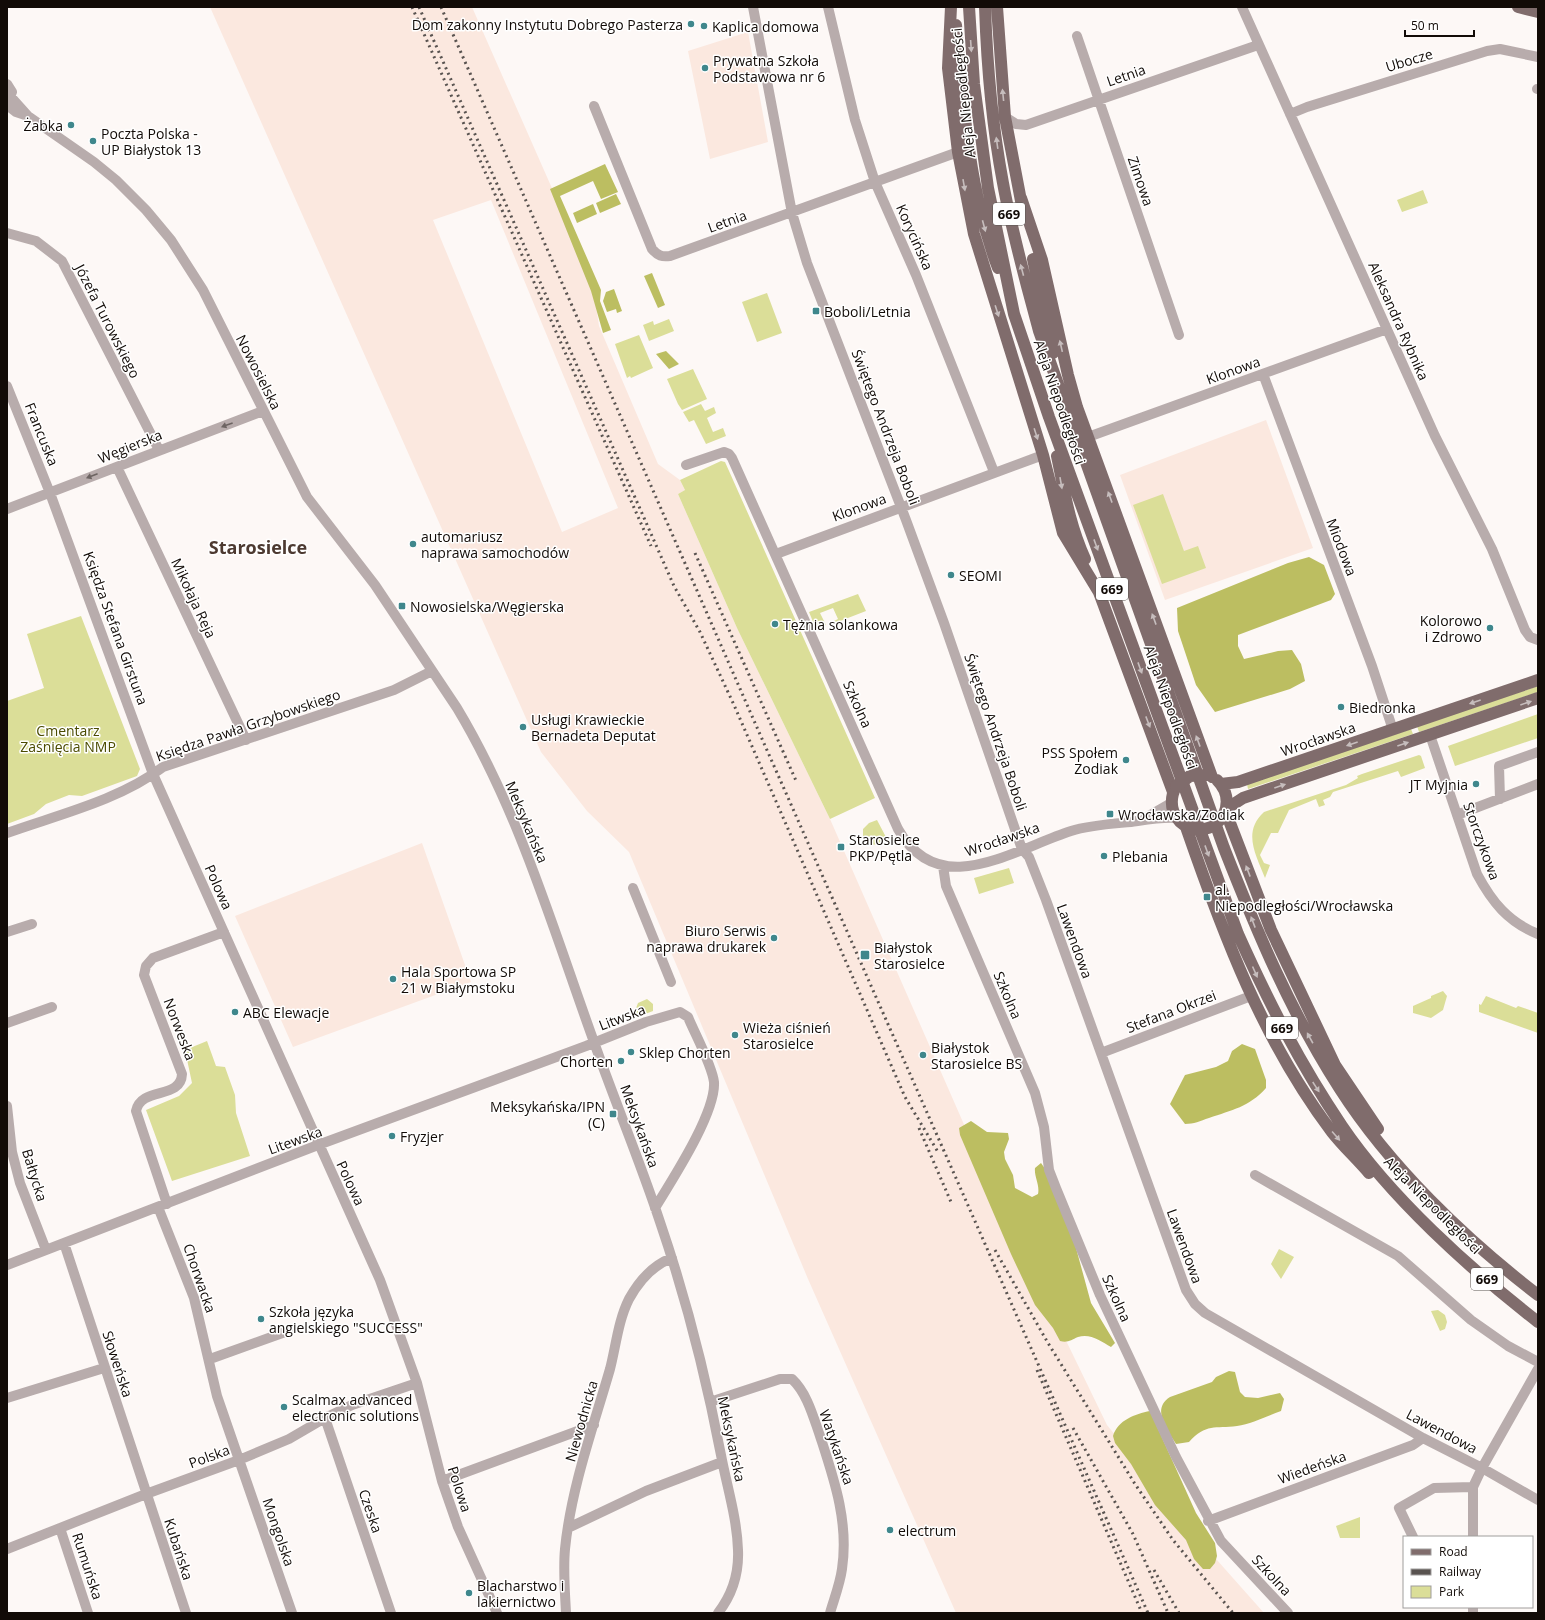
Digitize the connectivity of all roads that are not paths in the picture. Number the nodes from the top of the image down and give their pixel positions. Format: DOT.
graph roads {
  1 [pos="753,7"];
  2 [pos="828,7"];
  3 [pos="951,7"];
  4 [pos="954,7"];
  5 [pos="969,7"];
  6 [pos="985,7"];
  7 [pos="997,7"];
  8 [pos="1242,7"];
  9 [pos="1518,7"];
  10 [pos="1538,12"];
  11 [pos="1077,36"];
  12 [pos="1258,44"];
  13 [pos="1538,57"];
  14 [pos="7,84"];
  15 [pos="1098,100"];
  16 [pos="8,102"];
  17 [pos="594,106"];
  18 [pos="1290,114"];
  19 [pos="1006,117"];
  20 [pos="958,152"];
  21 [pos="874,182"];
  22 [pos="1021,198"];
  23 [pos="792,213"];
  24 [pos="7,234"];
  25 [pos="1014,314"];
  26 [pos="1386,330"];
  27 [pos="1179,335"];
  28 [pos="1263,374"];
  29 [pos="7,386"];
  30 [pos="263,411"];
  31 [pos="1068,414"];
  32 [pos="1049,417"];
  33 [pos="1088,437"];
  34 [pos="159,450"];
  35 [pos="1043,455"];
  36 [pos="686,465"];
  37 [pos="117,467"];
  38 [pos="994,472"];
  39 [pos="50,493"];
  40 [pos="901,507"];
  41 [pos="7,509"];
  42 [pos="776,554"];
  43 [pos="1100,594"];
  44 [pos="1538,640"];
  45 [pos="432,671"];
  46 [pos="1538,680"];
  47 [pos="1538,698"];
  48 [pos="1393,730"];
  49 [pos="1430,735"];
  50 [pos="246,740"];
  51 [pos="1538,752"];
  52 [pos="153,774"];
  53 [pos="1213,779"];
  54 [pos="1538,784"];
  55 [pos="1174,794"];
  56 [pos="1500,799"];
  57 [pos="1225,813"];
  58 [pos="1457,815"];
  59 [pos="1176,818"];
  60 [pos="1141,820"];
  61 [pos="1189,828"];
  62 [pos="7,833"];
  63 [pos="1022,849"];
  64 [pos="943,866"];
  65 [pos="633,888"];
  66 [pos="32,924"];
  67 [pos="7,932"];
  68 [pos="224,932"];
  69 [pos="1538,934"];
  70 [pos="672,982"];
  71 [pos="1251,996"];
  72 [pos="52,1007"];
  73 [pos="7,1023"];
  74 [pos="594,1043"];
  75 [pos="1101,1053"];
  76 [pos="7,1106"];
  77 [pos="318,1145"];
  78 [pos="10,1153"];
  79 [pos="1255,1175"];
  80 [pos="1424,1193"];
  81 [pos="163,1205"];
  82 [pos="655,1208"];
  83 [pos="64,1243"];
  84 [pos="46,1250"];
  85 [pos="1457,1253"];
  86 [pos="672,1258"];
  87 [pos="7,1265"];
  88 [pos="1538,1295"];
  89 [pos="1538,1322"];
  90 [pos="288,1331"];
  91 [pos="210,1359"];
  92 [pos="1538,1362"];
  93 [pos="104,1368"];
  94 [pos="1538,1369"];
  95 [pos="417,1383"];
  96 [pos="7,1398"];
  97 [pos="710,1402"];
  98 [pos="325,1418"];
  99 [pos="594,1425"];
  100 [pos="1423,1438"];
  101 [pos="239,1460"];
  102 [pos="722,1462"];
  103 [pos="1482,1468"];
  104 [pos="442,1481"];
  105 [pos="1473,1487"];
  106 [pos="146,1494"];
  107 [pos="1538,1500"];
  108 [pos="1208,1521"];
  109 [pos="60,1528"];
  110 [pos="568,1528"];
  111 [pos="1413,1536"];
  112 [pos="1473,1536"];
  113 [pos="7,1549"];
  114 [pos="88,1613"];
  115 [pos="186,1613"];
  116 [pos="292,1613"];
  117 [pos="391,1613"];
  118 [pos="498,1613"];
  119 [pos="566,1613"];
  120 [pos="718,1613"];
  121 [pos="830,1613"];
  122 [pos="1288,1613"];
  1 -- 23 [label="street, Świętego Andrzeja Boboli"];
  2 -- 21 [label="street, Korycińska"];
  3 -- 20 [label="main road"];
  4 -- 25 [label="main road, one-way"];
  5 -- 25 [label="main road, Aleja Niepodległości / 669, one-way"];
  31 -- 6 [label="main road, Aleja Niepodległości / 669, one-way"];
  19 -- 7 [label="main road, one-way"];
  8 -- 12 [label="street, Aleksandra Rybnika"];
  9 -- 10 [label="main road"];
  11 -- 15 [label="street, Zimowa"];
  12 -- 15 [label="street, Letnia"];
  12 -- 18 [label="street, Aleksandra Rybnika"];
  13 -- 18 [label="street, Ubocze"];
  14 -- 16 [label="street"];
  15 -- 19 [label="street, Letnia"];
  15 -- 27 [label="street, Zimowa"];
  16 -- 30 [label="street, Nowosielska"];
  17 -- 23 [label="street, Letnia"];
  18 -- 26 [label="street, Aleksandra Rybnika"];
  19 -- 22 [label="main road"];
  20 -- 21 [label="street, Letnia"];
  20 -- 35 [label="main road, one-way"];
  21 -- 23 [label="street, Letnia"];
  21 -- 38 [label="street, Korycińska"];
  22 -- 31 [label="main road"];
  33 -- 22 [label="main road, one-way"];
  23 -- 40 [label="street, Świętego Andrzeja Boboli"];
  24 -- 34 [label="street, Józefa Turowskiego"];
  25 -- 32 [label="main road, Aleja Niepodległości / 669"];
  26 -- 28 [label="street, Klonowa"];
  26 -- 44 [label="street, Aleksandra Rybnika"];
  28 -- 33 [label="street, Klonowa"];
  28 -- 48 [label="street, Miodowa"];
  29 -- 39 [label="street, Francuska"];
  30 -- 34 [label="street, Węgierska, one-way"];
  30 -- 45 [label="street, Nowosielska"];
  80 -- 31 [label="main road, Aleja Niepodległości / 669, one-way"];
  32 -- 43 [label="main road, one-way"];
  32 -- 85 [label="main road, Aleja Niepodległości / 669, one-way"];
  53 -- 33 [label="main road, one-way"];
  34 -- 37 [label="street, Węgierska"];
  35 -- 38 [label="street, Klonowa"];
  35 -- 43 [label="main road"];
  36 -- 42 [label="street, Szkolna"];
  37 -- 39 [label="street, Węgierska, one-way"];
  37 -- 50 [label="street, Mikołaja Reja"];
  38 -- 40 [label="street, Klonowa"];
  39 -- 41 [label="street, Węgierska"];
  39 -- 52 [label="street, Księdza Stefana Girstuna"];
  40 -- 42 [label="street, Klonowa"];
  40 -- 63 [label="street, Świętego Andrzeja Boboli"];
  42 -- 64 [label="street, Szkolna"];
  43 -- 55 [label="main road, one-way"];
  45 -- 50 [label="street, Księdza Pawła Grzybowskiego"];
  45 -- 74 [label="street, Meksykańska"];
  46 -- 48 [label="main road, Wrocławska, one-way"];
  49 -- 47 [label="main road, one-way"];
  48 -- 53 [label="main road, Wrocławska, one-way"];
  57 -- 49 [label="main road, one-way"];
  49 -- 58 [label="street, Storczykowa"];
  50 -- 52 [label="street, Księdza Pawła Grzybowskiego"];
  51 -- 56 [label="street"];
  52 -- 62 [label="street, Księdza Pawła Grzybowskiego"];
  52 -- 68 [label="street, Polowa"];
  53 -- 55 [label="main road, bridge"];
  53 -- 57 [label="main road"];
  54 -- 56 [label="street"];
  55 -- 59 [label="main road"];
  55 -- 60 [label="street, Wrocławska"];
  56 -- 58 [label="street"];
  57 -- 61 [label="main road, bridge"];
  80 -- 57 [label="main road, one-way"];
  58 -- 69 [label="street, Storczykowa"];
  59 -- 60 [label="street, Wrocławska"];
  59 -- 61 [label="main road"];
  60 -- 63 [label="street, Wrocławska"];
  61 -- 71 [label="main road"];
  63 -- 64 [label="street, Wrocławska"];
  63 -- 75 [label="street, Lawendowa"];
  64 -- 108 [label="street, Szkolna"];
  65 -- 70 [label="street"];
  66 -- 67 [label="street"];
  68 -- 77 [label="street, Polowa"];
  68 -- 81 [label="street, Norweska"];
  71 -- 75 [label="street, Stefana Okrzei"];
  71 -- 85 [label="main road, one-way"];
  72 -- 73 [label="street"];
  74 -- 77 [label="street, Litewska"];
  74 -- 82 [label="street, Meksykańska"];
  74 -- 82 [label="street, Litwska"];
  75 -- 100 [label="street, Lawendowa"];
  76 -- 78 [label="street, Bałtycka"];
  77 -- 81 [label="street, Litewska"];
  77 -- 95 [label="street, Polowa"];
  78 -- 84 [label="street, Bałtycka"];
  79 -- 92 [label="street"];
  80 -- 88 [label="main road, Aleja Niepodległości / 669"];
  81 -- 83 [label="street, Litewska"];
  81 -- 91 [label="street, Chorwacka"];
  82 -- 86 [label="street, Meksykańska"];
  83 -- 84 [label="street, Litewska"];
  83 -- 93 [label="street, Słoweńska"];
  84 -- 87 [label="street, Litewska"];
  85 -- 89 [label="main road, Aleja Niepodległości / 669"];
  86 -- 97 [label="street, Meksykańska"];
  86 -- 99 [label="street, Niewodnicka"];
  90 -- 91 [label="street"];
  91 -- 101 [label="street, Chorwacka"];
  93 -- 96 [label="street"];
  93 -- 106 [label="street, Słoweńska"];
  94 -- 103 [label="street"];
  95 -- 98 [label="street, Polska"];
  95 -- 104 [label="street, Polowa"];
  97 -- 102 [label="street, Meksykańska"];
  97 -- 121 [label="street, Watykańska"];
  98 -- 101 [label="street, Polska"];
  98 -- 117 [label="street, Czeska"];
  99 -- 104 [label="street"];
  99 -- 110 [label="street, Niewodnicka"];
  100 -- 103 [label="street, Lawendowa"];
  100 -- 108 [label="street, Wiedeńska"];
  101 -- 106 [label="street, Polska"];
  101 -- 116 [label="street, Mongolska"];
  102 -- 110 [label="street"];
  102 -- 120 [label="street, Meksykańska"];
  103 -- 105 [label="street"];
  103 -- 107 [label="street, Lawendowa"];
  104 -- 118 [label="street, Polowa"];
  105 -- 111 [label="street"];
  105 -- 112 [label="street"];
  106 -- 109 [label="street, Polska"];
  106 -- 115 [label="street, Kubańska"];
  108 -- 122 [label="street, Szkolna"];
  109 -- 113 [label="street, Polska"];
  109 -- 114 [label="street, Rumuńska"];
  110 -- 119 [label="street, Niewodnicka"];
}
